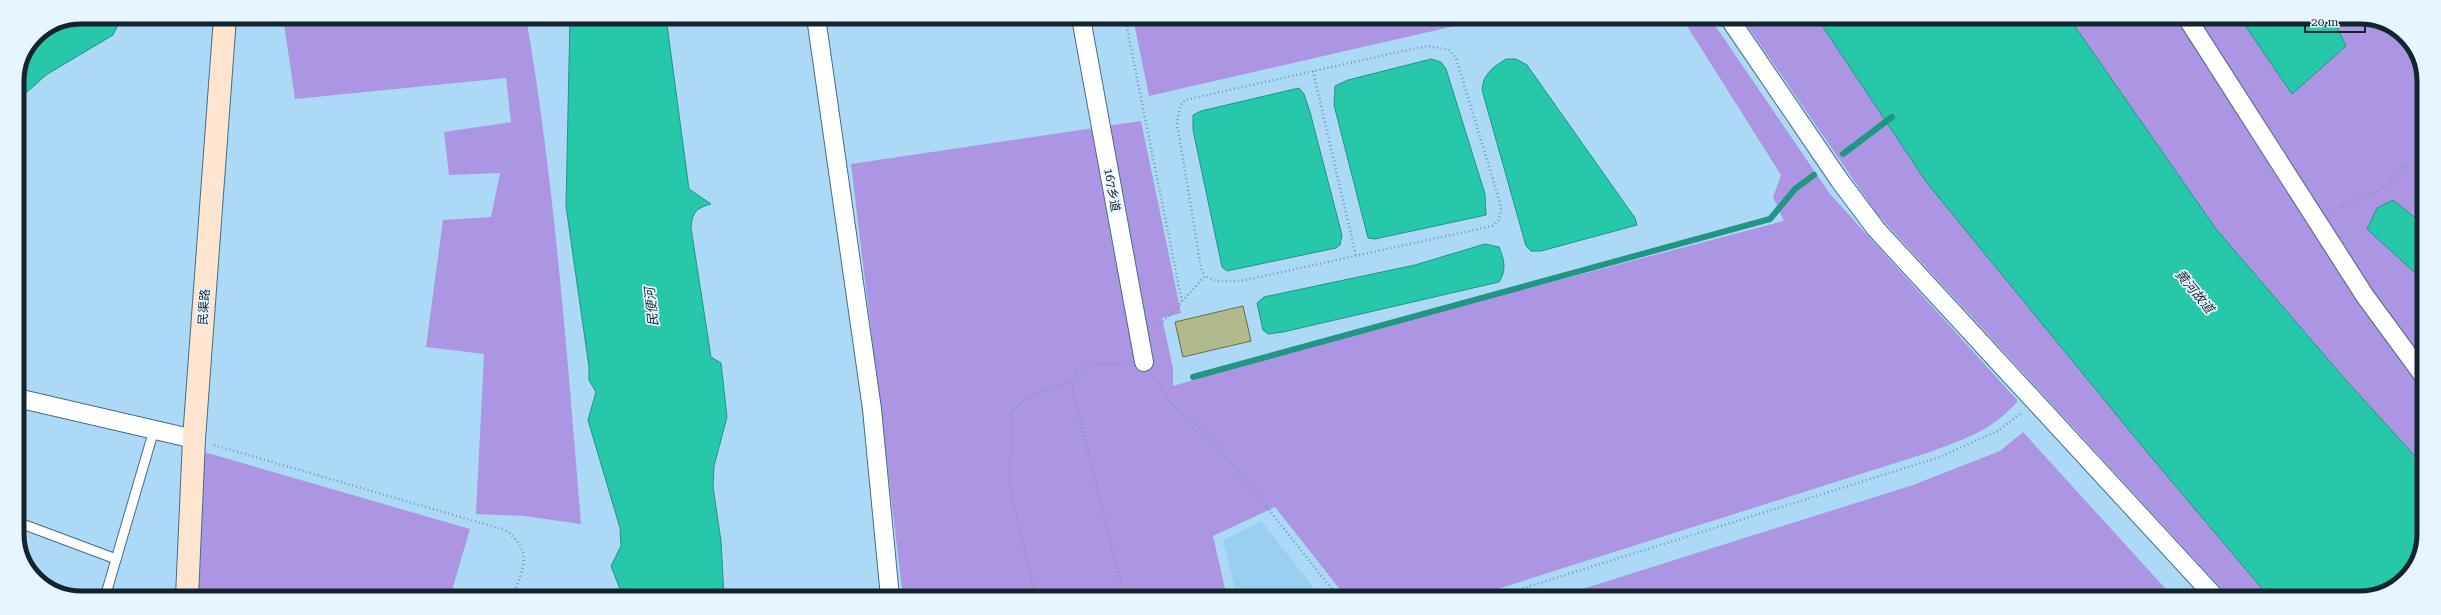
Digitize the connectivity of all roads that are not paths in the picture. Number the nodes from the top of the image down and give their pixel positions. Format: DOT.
graph roads {
  1 [pos="224,24"];
  2 [pos="817,24"];
  3 [pos="1082,24"];
  4 [pos="1733,24"];
  5 [pos="2191,24"];
  6 [pos="1144,362"];
  7 [pos="2417,366"];
  8 [pos="24,400"];
  9 [pos="154,430"];
  10 [pos="194,439"];
  11 [pos="24,524"];
  12 [pos="116,558"];
  13 [pos="107,591"];
  14 [pos="187,591"];
  15 [pos="889,591"];
  16 [pos="2210,591"];
  1 -- 10 [label="street, 民渠路"];
  2 -- 15 [label="street"];
  3 -- 6 [label="street, 167乡道"];
  4 -- 16 [label="street"];
  5 -- 7 [label="street"];
  8 -- 9 [label="street"];
  9 -- 10 [label="street"];
  9 -- 12 [label="lane"];
  10 -- 14 [label="street, 民渠路"];
  11 -- 12 [label="lane"];
  12 -- 13 [label="lane"];
}
